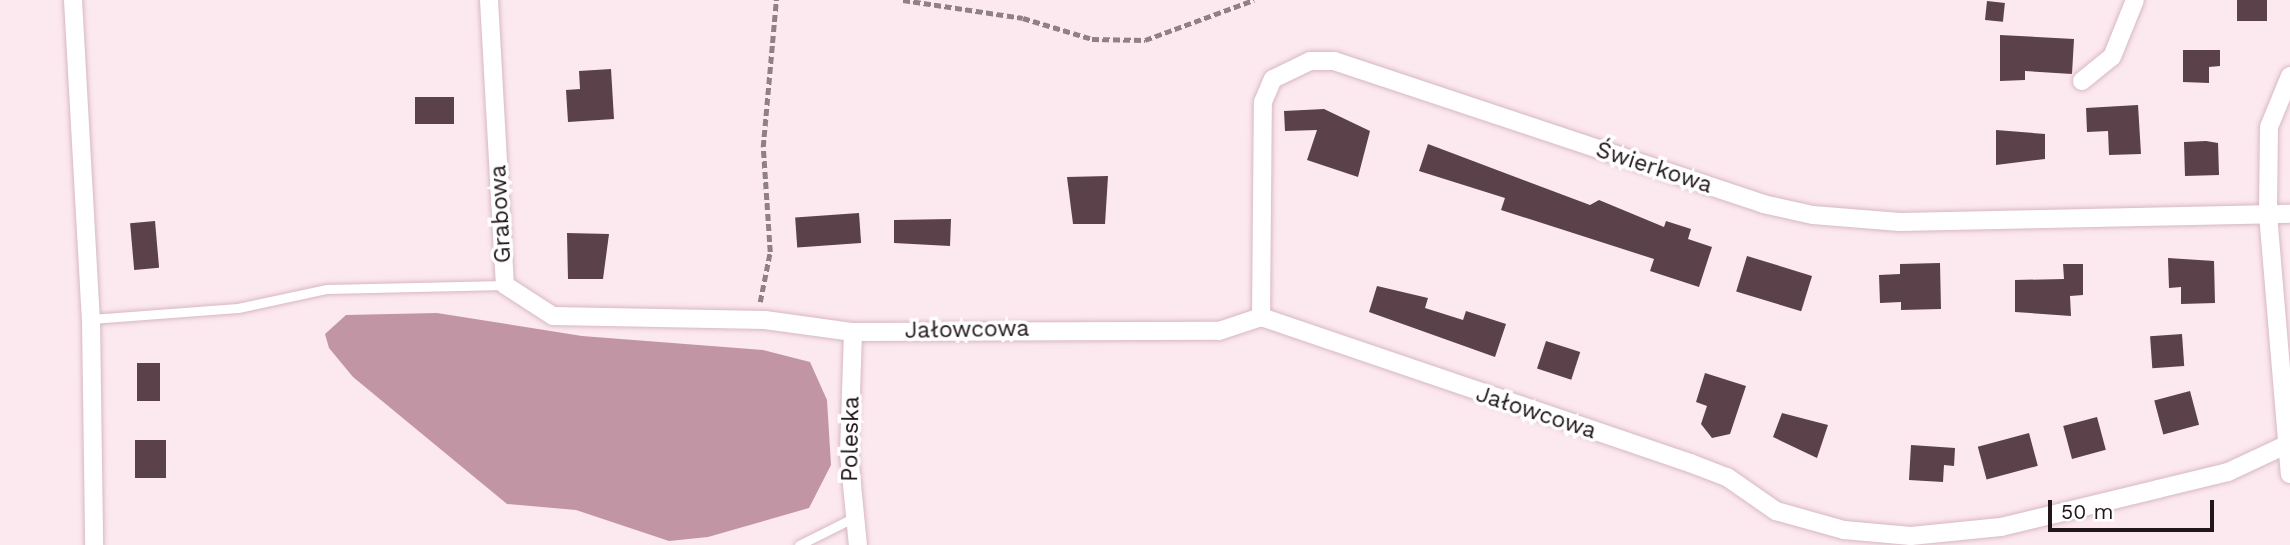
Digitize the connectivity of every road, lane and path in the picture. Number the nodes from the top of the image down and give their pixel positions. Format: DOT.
graph roads {
  1 [pos="73,0"];
  2 [pos="489,0"];
  3 [pos="776,0"];
  4 [pos="903,0"];
  5 [pos="1254,0"];
  6 [pos="2135,0"];
  7 [pos="2290,76"];
  8 [pos="2082,81"];
  9 [pos="2268,214"];
  10 [pos="2290,214"];
  11 [pos="505,285"];
  12 [pos="1261,317"];
  13 [pos="91,318"];
  14 [pos="760,320"];
  15 [pos="853,332"];
  16 [pos="2289,443"];
  17 [pos="2290,474"];
  18 [pos="851,519"];
  19 [pos="94,545"];
  20 [pos="799,545"];
  21 [pos="858,545"];
  1 -- 13 [label="street"];
  2 -- 11 [label="street, Grabowa"];
  3 -- 14 [label="path"];
  4 -- 5 [label="path"];
  6 -- 8 [label="street"];
  7 -- 9 [label="street"];
  9 -- 10 [label="street, Świerkowa"];
  9 -- 12 [label="street, Świerkowa"];
  9 -- 16 [label="street"];
  11 -- 13 [label="lane"];
  11 -- 14 [label="street, Grabowa"];
  12 -- 15 [label="street, Jałowcowa"];
  12 -- 16 [label="street, Jałowcowa"];
  13 -- 19 [label="street"];
  14 -- 15 [label="street, Jałowcowa"];
  15 -- 18 [label="street, Poleska"];
  16 -- 17 [label="street"];
  18 -- 20 [label="lane"];
  18 -- 21 [label="street, Poleska"];
}
